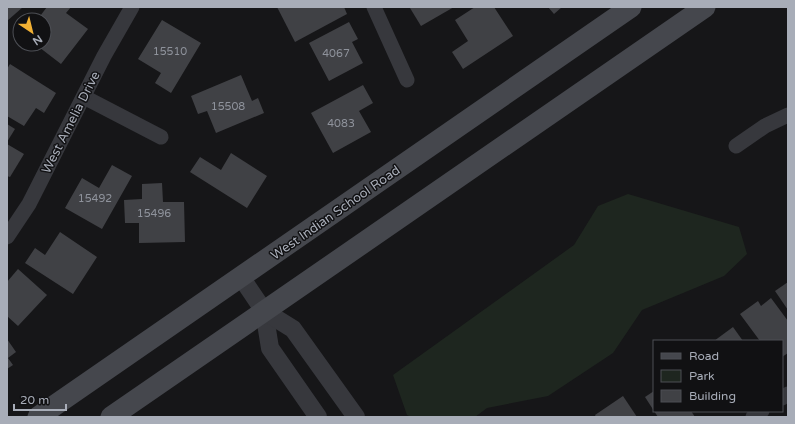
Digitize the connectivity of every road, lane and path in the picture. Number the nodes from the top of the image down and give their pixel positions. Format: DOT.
graph roads {
  1 [pos="131,7"];
  2 [pos="374,7"];
  3 [pos="631,7"];
  4 [pos="705,7"];
  5 [pos="407,80"];
  6 [pos="84,97"];
  7 [pos="788,115"];
  8 [pos="161,137"];
  9 [pos="736,146"];
  10 [pos="7,237"];
  11 [pos="241,277"];
  12 [pos="264,311"];
  13 [pos="38,417"];
  14 [pos="111,417"];
  15 [pos="318,417"];
  16 [pos="356,417"];
  1 -- 6 [label="street, West Amelia Drive"];
  2 -- 5 [label="street"];
  3 -- 11 [label="main road, West Indian School Road"];
  4 -- 12 [label="main road"];
  6 -- 8 [label="street"];
  6 -- 10 [label="street, West Amelia Drive"];
  7 -- 9 [label="street"];
  11 -- 12 [label="street"];
  11 -- 13 [label="main road, West Indian School Road"];
  12 -- 14 [label="main road"];
  12 -- 15 [label="street"];
  12 -- 16 [label="street"];
}
